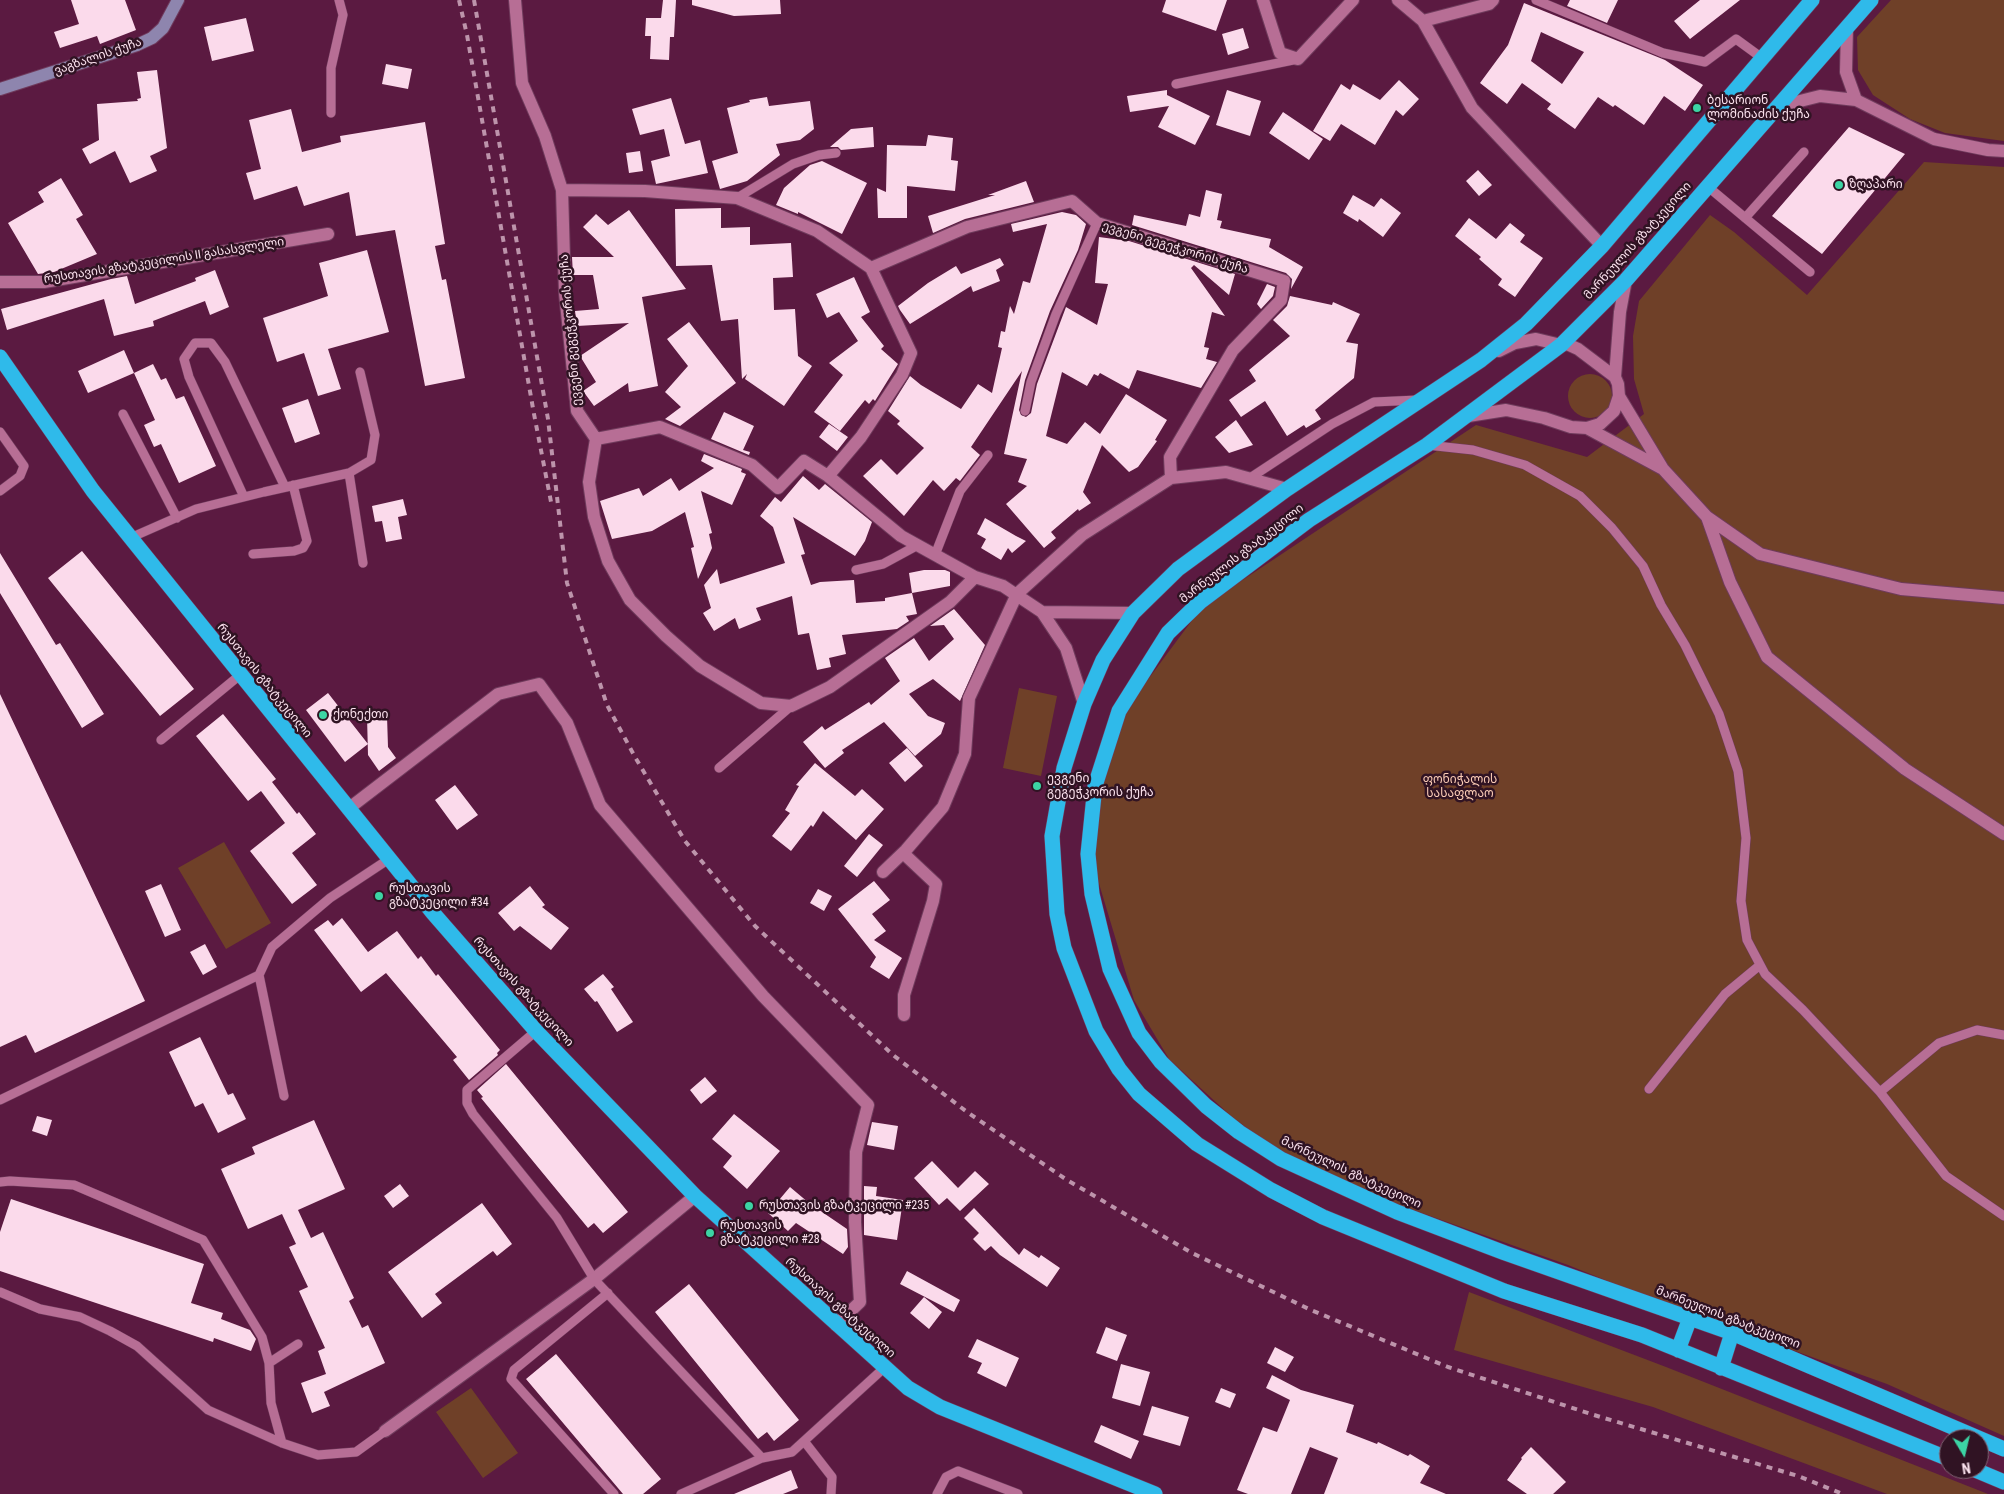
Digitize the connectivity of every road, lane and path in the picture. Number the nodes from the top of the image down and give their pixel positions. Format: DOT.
graph roads {
  1 [pos="178,0"];
  2 [pos="339,0"];
  3 [pos="515,0"];
  4 [pos="1263,0"];
  5 [pos="1353,0"];
  6 [pos="1398,0"];
  7 [pos="1493,0"];
  8 [pos="1536,0"];
  9 [pos="1812,0"];
  10 [pos="1871,0"];
  11 [pos="1423,21"];
  12 [pos="1847,28"];
  13 [pos="1762,58"];
  14 [pos="1298,59"];
  15 [pos="1176,84"];
  16 [pos="0,89"];
  17 [pos="1856,100"];
  18 [pos="1780,106"];
  19 [pos="331,113"];
  20 [pos="2004,151"];
  21 [pos="1804,152"];
  22 [pos="836,153"];
  23 [pos="1707,186"];
  24 [pos="562,190"];
  25 [pos="738,198"];
  26 [pos="1745,218"];
  27 [pos="1097,223"];
  28 [pos="328,234"];
  29 [pos="1602,246"];
  30 [pos="871,268"];
  31 [pos="1810,272"];
  32 [pos="1626,280"];
  33 [pos="0,282"];
  34 [pos="1561,346"];
  35 [pos="0,358"];
  36 [pos="1481,360"];
  37 [pos="360,372"];
  38 [pos="1615,377"];
  39 [pos="1619,396"];
  40 [pos="1422,399"];
  41 [pos="1025,411"];
  42 [pos="123,414"];
  43 [pos="1468,416"];
  44 [pos="1586,428"];
  45 [pos="0,432"];
  46 [pos="596,439"];
  47 [pos="1427,445"];
  48 [pos="988,455"];
  49 [pos="1663,468"];
  50 [pos="349,473"];
  51 [pos="828,476"];
  52 [pos="1171,478"];
  53 [pos="1250,478"];
  54 [pos="289,486"];
  55 [pos="1287,489"];
  56 [pos="0,491"];
  57 [pos="244,497"];
  58 [pos="1707,517"];
  59 [pos="177,518"];
  60 [pos="130,538"];
  61 [pos="918,546"];
  62 [pos="253,554"];
  63 [pos="935,554"];
  64 [pos="363,562"];
  65 [pos="856,570"];
  66 [pos="975,577"];
  67 [pos="1017,594"];
  68 [pos="2004,598"];
  69 [pos="1042,612"];
  70 [pos="1133,613"];
  71 [pos="240,675"];
  72 [pos="1084,704"];
  73 [pos="791,706"];
  74 [pos="162,740"];
  75 [pos="719,768"];
  76 [pos="348,809"];
  77 [pos="2004,834"];
  78 [pos="903,854"];
  79 [pos="389,859"];
  80 [pos="883,872"];
  81 [pos="1760,966"];
  82 [pos="259,975"];
  83 [pos="904,1015"];
  84 [pos="536,1031"];
  85 [pos="2004,1035"];
  86 [pos="1649,1089"];
  87 [pos="1880,1092"];
  88 [pos="284,1096"];
  89 [pos="0,1100"];
  90 [pos="0,1182"];
  91 [pos="695,1196"];
  92 [pos="2004,1216"];
  93 [pos="594,1278"];
  94 [pos="0,1292"];
  95 [pos="608,1293"];
  96 [pos="1690,1318"];
  97 [pos="836,1325"];
  98 [pos="1732,1333"];
  99 [pos="298,1344"];
  100 [pos="1678,1350"];
  101 [pos="269,1363"];
  102 [pos="884,1368"];
  103 [pos="1721,1368"];
  104 [pos="384,1431"];
  105 [pos="804,1441"];
  106 [pos="282,1444"];
  107 [pos="2004,1449"];
  108 [pos="1939,1455"];
  109 [pos="762,1458"];
  110 [pos="1989,1476"];
  111 [pos="2004,1482"];
  112 [pos="1146,1492"];
  113 [pos="614,1494"];
  114 [pos="681,1494"];
  115 [pos="831,1494"];
  116 [pos="938,1494"];
  117 [pos="1018,1494"];
  1 -- 16 [label="street, ვაგზალის ქუჩა"];
  2 -- 19 [label="lane"];
  3 -- 24 [label="street, ევგენი გეგეჭკორის ქუჩა"];
  4 -- 14 [label="street"];
  5 -- 14 [label="street"];
  6 -- 11 [label="street"];
  7 -- 11 [label="street"];
  8 -- 13 [label="lane"];
  9 -- 13 [label="highway, მარნეულის გზატკეცილი"];
  10 -- 12 [label="highway, მარნეულის გზატკეცილი"];
  11 -- 29 [label="street"];
  12 -- 17 [label="street"];
  12 -- 18 [label="highway, მარნეულის გზატკეცილი"];
  13 -- 29 [label="highway, მარნეულის გზატკეცილი"];
  14 -- 15 [label="lane"];
  17 -- 18 [label="street"];
  17 -- 20 [label="street"];
  18 -- 23 [label="highway, მარნეულის გზატკეცილი"];
  21 -- 26 [label="lane"];
  22 -- 25 [label="lane"];
  23 -- 26 [label="lane"];
  23 -- 32 [label="highway, მარნეულის გზატკეცილი"];
  24 -- 25 [label="street"];
  24 -- 46 [label="street, ევგენი გეგეჭკორის ქუჩა"];
  25 -- 30 [label="street"];
  26 -- 31 [label="lane"];
  27 -- 30 [label="street, ევგენი გეგეჭკორის ქუჩა"];
  27 -- 41 [label="lane"];
  27 -- 52 [label="street, ევგენი გეგეჭკორის ქუჩა"];
  28 -- 33 [label="street, რუსთავის გზატკეცილის II გასასვლელი"];
  29 -- 36 [label="highway, მარნეულის გზატკეცილი"];
  30 -- 51 [label="street"];
  32 -- 34 [label="highway, მარნეულის გზატკეცილი"];
  32 -- 38 [label="street"];
  34 -- 36 [label="street"];
  34 -- 38 [label="street"];
  34 -- 43 [label="highway, მარნეულის გზატკეცილი"];
  35 -- 60 [label="highway, რუსთავის გზატკეცილი"];
  36 -- 40 [label="highway, მარნეულის გზატკეცილი"];
  37 -- 50 [label="lane"];
  38 -- 39 [label="street"];
  39 -- 44 [label="street"];
  39 -- 49 [label="street"];
  40 -- 53 [label="lane"];
  40 -- 55 [label="highway, მარნეულის გზატკეცილი"];
  42 -- 59 [label="lane"];
  43 -- 44 [label="street"];
  43 -- 47 [label="highway, მარნეულის გზატკეცილი"];
  44 -- 49 [label="street"];
  45 -- 56 [label="lane"];
  46 -- 51 [label="street"];
  46 -- 73 [label="street"];
  47 -- 81 [label="lane"];
  47 -- 96 [label="highway, მარნეულის გზატკეცილი"];
  48 -- 63 [label="lane"];
  49 -- 58 [label="street"];
  50 -- 54 [label="lane"];
  50 -- 64 [label="lane"];
  51 -- 61 [label="street"];
  52 -- 53 [label="street"];
  52 -- 67 [label="street"];
  53 -- 55 [label="street"];
  54 -- 57 [label="lane"];
  54 -- 57 [label="lane"];
  54 -- 62 [label="lane"];
  55 -- 70 [label="highway, მარნეულის გზატკეცილი"];
  57 -- 59 [label="lane"];
  58 -- 68 [label="street"];
  58 -- 77 [label="street"];
  59 -- 60 [label="lane"];
  60 -- 71 [label="highway, რუსთავის გზატკეცილი"];
  61 -- 63 [label="street"];
  61 -- 65 [label="lane"];
  63 -- 66 [label="street"];
  66 -- 67 [label="street"];
  66 -- 73 [label="street"];
  67 -- 69 [label="street"];
  67 -- 78 [label="street"];
  69 -- 70 [label="street"];
  69 -- 72 [label="street"];
  70 -- 72 [label="highway, მარნეულის გზატკეცილი"];
  71 -- 74 [label="lane"];
  71 -- 76 [label="highway, რუსთავის გზატკეცილი"];
  72 -- 100 [label="highway, მარნეულის გზატკეცილი"];
  73 -- 75 [label="lane"];
  76 -- 79 [label="highway, რუსთავის გზატკეცილი"];
  76 -- 97 [label="street"];
  78 -- 80 [label="street"];
  78 -- 83 [label="street"];
  79 -- 82 [label="lane"];
  79 -- 84 [label="highway, რუსთავის გზატკეცილი"];
  81 -- 86 [label="lane"];
  81 -- 87 [label="lane"];
  82 -- 88 [label="lane"];
  82 -- 89 [label="lane"];
  84 -- 91 [label="highway, რუსთავის გზატკეცილი"];
  84 -- 93 [label="lane"];
  85 -- 87 [label="lane"];
  87 -- 92 [label="lane"];
  90 -- 101 [label="lane"];
  91 -- 93 [label="street"];
  91 -- 97 [label="highway, რუსთავის გზატკეცილი"];
  93 -- 95 [label="lane"];
  93 -- 104 [label="street"];
  94 -- 106 [label="lane"];
  95 -- 109 [label="lane"];
  95 -- 113 [label="lane"];
  96 -- 98 [label="highway, მარნეულის გზატკეცილი"];
  96 -- 100 [label="highway"];
  97 -- 102 [label="highway, რუსთავის გზატკეცილი"];
  98 -- 103 [label="highway"];
  98 -- 107 [label="highway, მარნეულის გზატკეცილი"];
  99 -- 101 [label="lane"];
  100 -- 103 [label="highway, მარნეულის გზატკეცილი"];
  101 -- 106 [label="lane"];
  102 -- 105 [label="lane"];
  102 -- 112 [label="highway, რუსთავის გზატკეცილი"];
  103 -- 108 [label="highway, მარნეულის გზატკეცილი"];
  104 -- 106 [label="lane"];
  105 -- 109 [label="lane"];
  105 -- 115 [label="lane"];
  109 -- 114 [label="lane"];
  110 -- 111 [label="highway"];
  116 -- 117 [label="lane"];
}
